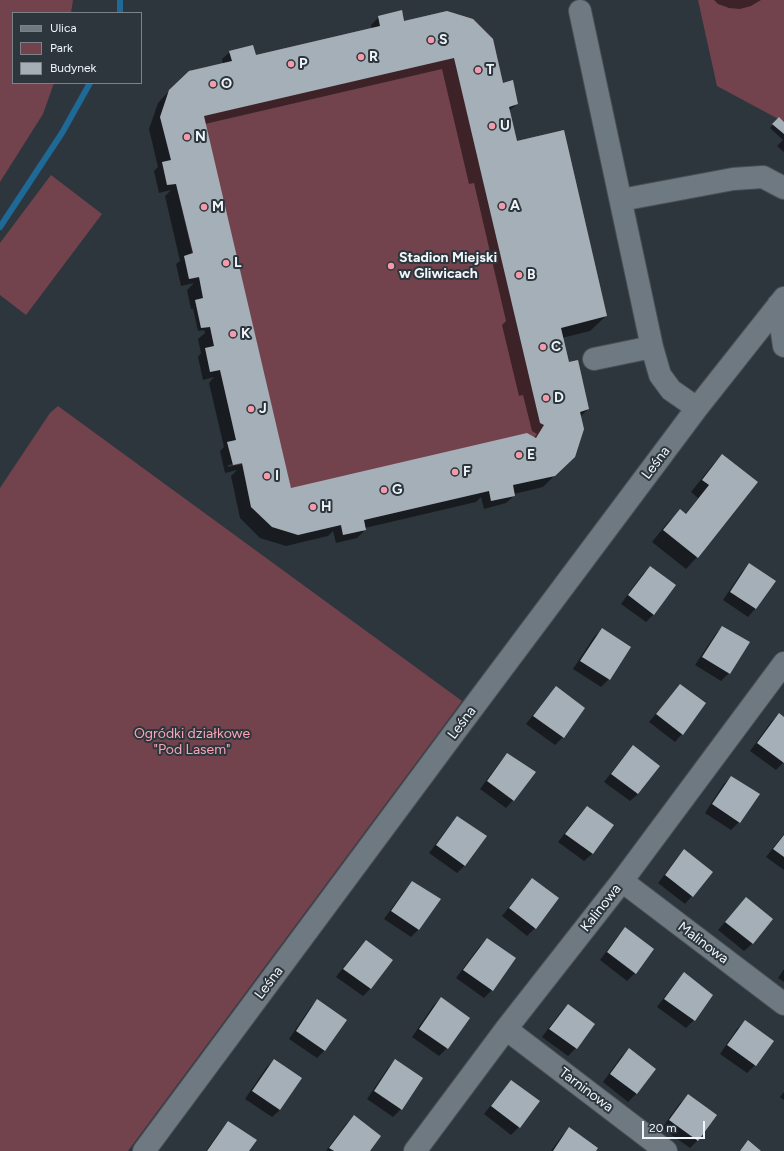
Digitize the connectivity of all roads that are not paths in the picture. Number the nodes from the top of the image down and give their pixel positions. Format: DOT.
graph roads {
  1 [pos="580,11"];
  2 [pos="784,188"];
  3 [pos="621,200"];
  4 [pos="781,301"];
  5 [pos="784,346"];
  6 [pos="652,347"];
  7 [pos="594,358"];
  8 [pos="697,408"];
  9 [pos="784,663"];
  10 [pos="622,882"];
  11 [pos="784,1004"];
  12 [pos="506,1029"];
  13 [pos="144,1151"];
  14 [pos="415,1151"];
  15 [pos="666,1151"];
  1 -- 3 [label="street"];
  2 -- 3 [label="street"];
  3 -- 6 [label="street"];
  4 -- 5 [label="street"];
  4 -- 8 [label="street, Leśna"];
  6 -- 7 [label="street"];
  6 -- 8 [label="street"];
  8 -- 13 [label="street, Leśna"];
  9 -- 10 [label="street, Kalinowa"];
  10 -- 11 [label="street, Malinowa"];
  10 -- 12 [label="street, Kalinowa"];
  12 -- 14 [label="street, Kalinowa"];
  12 -- 15 [label="street, Tarninowa"];
}
